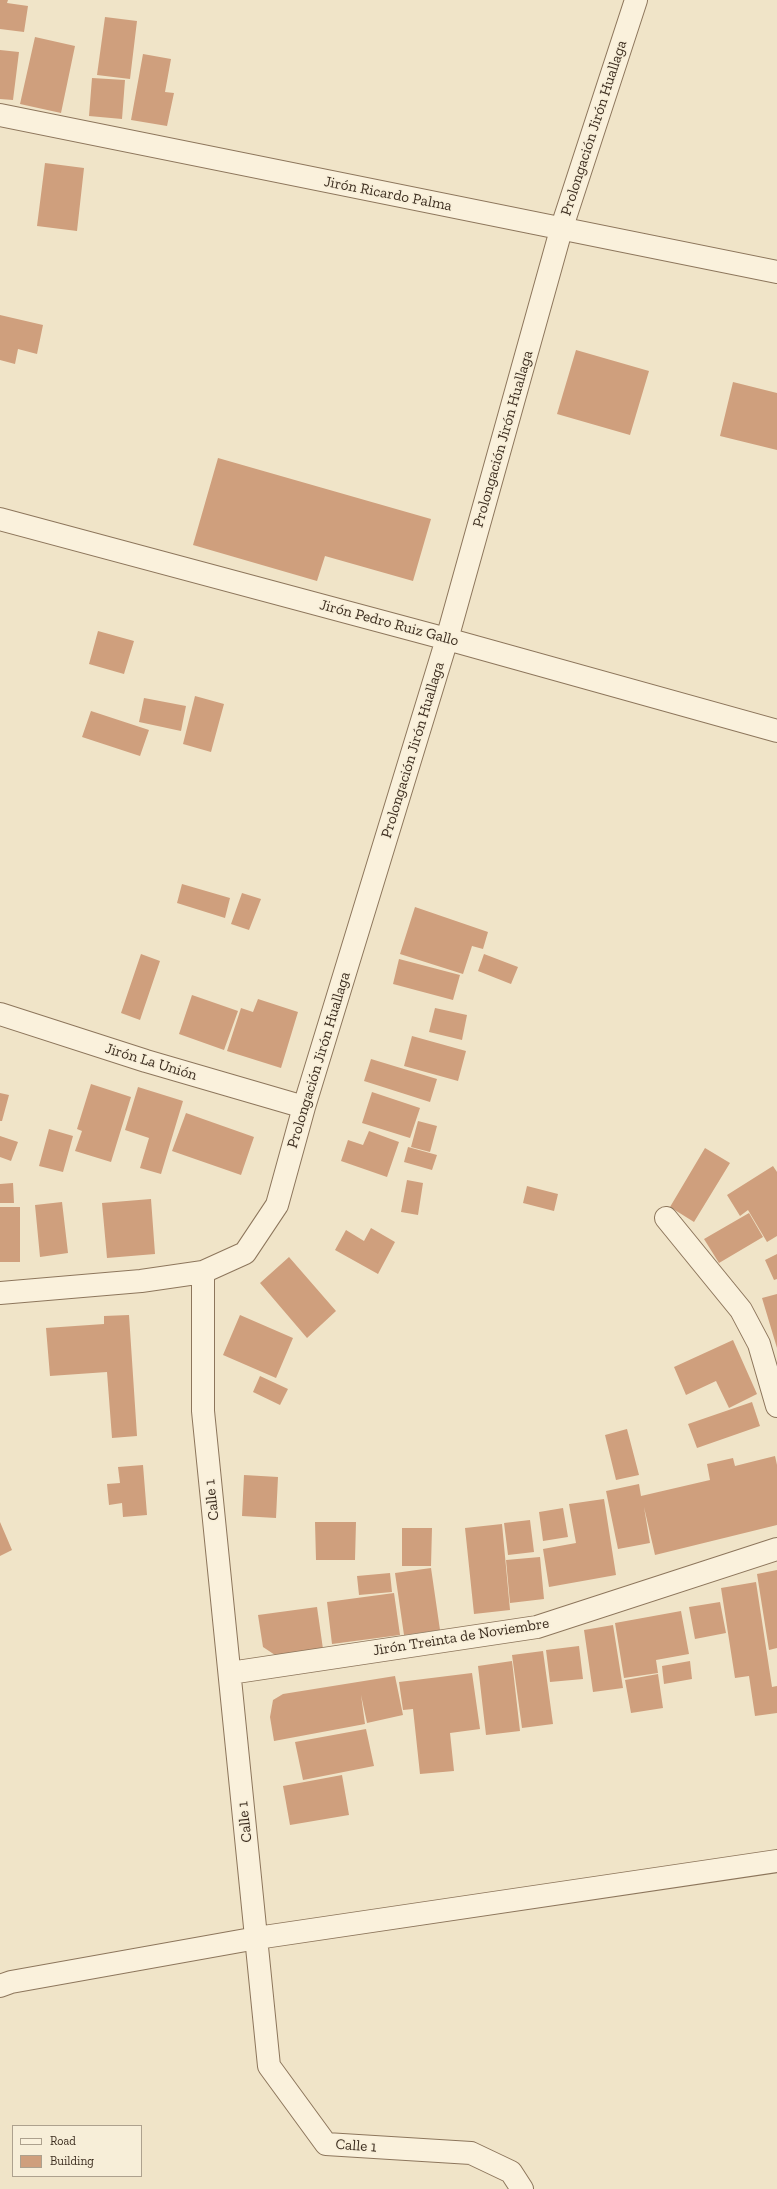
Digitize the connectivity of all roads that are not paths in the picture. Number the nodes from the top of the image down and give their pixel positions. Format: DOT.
graph roads {
  1 [pos="636,0"];
  2 [pos="0,116"];
  3 [pos="561,230"];
  4 [pos="777,272"];
  5 [pos="0,519"];
  6 [pos="448,639"];
  7 [pos="777,731"];
  8 [pos="0,1014"];
  9 [pos="304,1107"];
  10 [pos="666,1218"];
  11 [pos="203,1272"];
  12 [pos="0,1293"];
  13 [pos="777,1406"];
  14 [pos="777,1549"];
  15 [pos="230,1673"];
  16 [pos="777,1861"];
  17 [pos="257,1938"];
  18 [pos="0,1986"];
  19 [pos="522,2189"];
  1 -- 3 [label="street, Prolongación Jirón Huallaga"];
  2 -- 3 [label="street, Jirón Ricardo Palma"];
  3 -- 4 [label="street, Jirón Ricardo Palma"];
  3 -- 6 [label="street, Prolongación Jirón Huallaga"];
  5 -- 6 [label="street, Jirón Pedro Ruiz Gallo"];
  6 -- 7 [label="street, Jirón Pedro Ruiz Gallo"];
  6 -- 9 [label="street, Prolongación Jirón Huallaga"];
  8 -- 9 [label="street, Jirón La Unión"];
  9 -- 11 [label="street, Prolongación Jirón Huallaga"];
  10 -- 13 [label="street"];
  11 -- 12 [label="street, Prolongación Jirón Huallaga"];
  11 -- 15 [label="street, Calle 1"];
  14 -- 15 [label="street, Jirón Treinta de Noviembre"];
  15 -- 17 [label="street, Calle 1"];
  16 -- 17 [label="street"];
  17 -- 18 [label="street"];
  17 -- 19 [label="street, Calle 1"];
}
